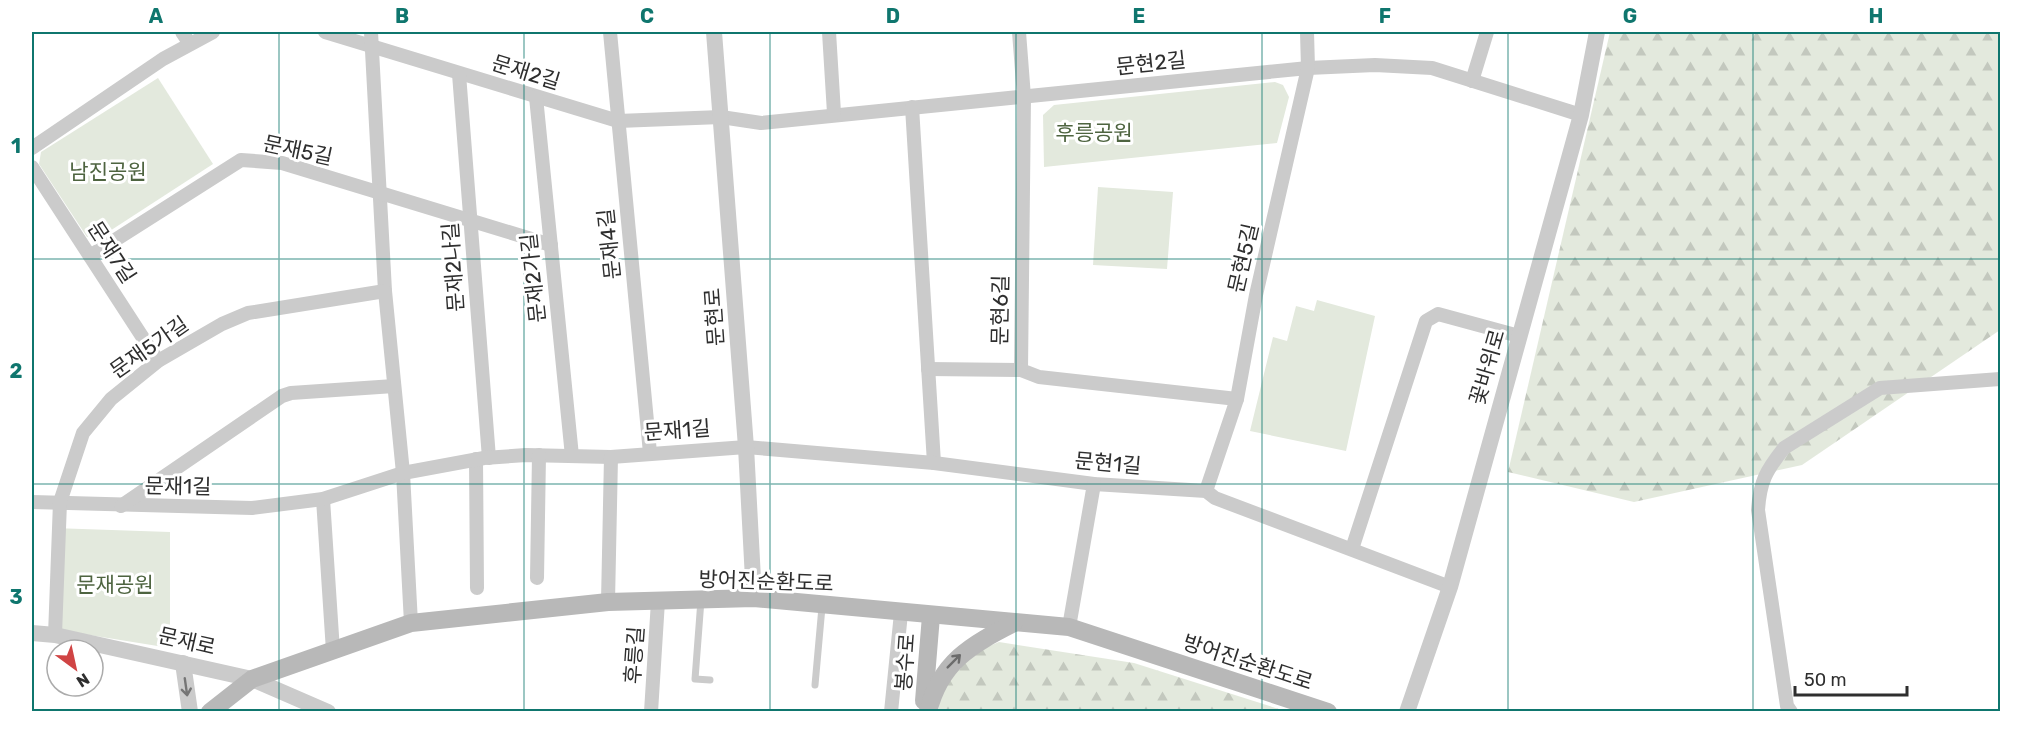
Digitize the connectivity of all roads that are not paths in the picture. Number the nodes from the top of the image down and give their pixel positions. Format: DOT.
graph roads {
  1 [pos="182,32"];
  2 [pos="213,32"];
  3 [pos="325,32"];
  4 [pos="371,32"];
  5 [pos="610,32"];
  6 [pos="714,32"];
  7 [pos="829,32"];
  8 [pos="1019,32"];
  9 [pos="1306,32"];
  10 [pos="1487,32"];
  11 [pos="1597,32"];
  12 [pos="190,44"];
  13 [pos="373,48"];
  14 [pos="1308,68"];
  15 [pos="459,74"];
  16 [pos="1472,81"];
  17 [pos="536,97"];
  18 [pos="1024,97"];
  19 [pos="912,106"];
  20 [pos="834,114"];
  21 [pos="1581,115"];
  22 [pos="721,117"];
  23 [pos="618,121"];
  24 [pos="32,148"];
  25 [pos="32,167"];
  26 [pos="380,193"];
  27 [pos="470,222"];
  28 [pos="551,245"];
  29 [pos="90,256"];
  30 [pos="385,291"];
  31 [pos="1519,336"];
  32 [pos="158,360"];
  33 [pos="928,369"];
  34 [pos="1020,370"];
  35 [pos="2001,379"];
  36 [pos="394,386"];
  37 [pos="1237,399"];
  38 [pos="746,447"];
  39 [pos="650,453"];
  40 [pos="539,455"];
  41 [pos="572,456"];
  42 [pos="610,457"];
  43 [pos="482,459"];
  44 [pos="934,464"];
  45 [pos="403,473"];
  46 [pos="1094,484"];
  47 [pos="1206,491"];
  48 [pos="323,499"];
  49 [pos="32,502"];
  50 [pos="60,502"];
  51 [pos="121,506"];
  52 [pos="1352,549"];
  53 [pos="537,578"];
  54 [pos="1449,587"];
  55 [pos="477,588"];
  56 [pos="754,598"];
  57 [pos="701,600"];
  58 [pos="658,601"];
  59 [pos="608,602"];
  60 [pos="822,604"];
  61 [pos="901,613"];
  62 [pos="931,616"];
  63 [pos="411,623"];
  64 [pos="1014,623"];
  65 [pos="1069,627"];
  66 [pos="32,633"];
  67 [pos="55,635"];
  68 [pos="333,651"];
  69 [pos="183,663"];
  70 [pos="252,679"];
  71 [pos="710,680"];
  72 [pos="814,685"];
  73 [pos="190,711"];
  74 [pos="210,711"];
  75 [pos="328,711"];
  76 [pos="651,711"];
  77 [pos="891,711"];
  78 [pos="926,711"];
  79 [pos="1328,711"];
  80 [pos="1407,711"];
  81 [pos="1791,711"];
  1 -- 12 [label="street"];
  2 -- 12 [label="street"];
  3 -- 13 [label="street, 문재2길"];
  4 -- 13 [label="street"];
  5 -- 23 [label="street, 문재4길"];
  6 -- 22 [label="street, 문현로"];
  7 -- 20 [label="street"];
  8 -- 18 [label="street, 문현6길"];
  9 -- 14 [label="street, 문현5길"];
  10 -- 16 [label="street"];
  11 -- 21 [label="street, 꽃바위로"];
  12 -- 24 [label="street"];
  13 -- 15 [label="street, 문재2길"];
  13 -- 26 [label="street"];
  14 -- 16 [label="street, 문현2길"];
  14 -- 18 [label="street, 문현2길"];
  14 -- 37 [label="street, 문현5길"];
  15 -- 17 [label="street, 문재2길"];
  15 -- 27 [label="street, 문재2나길"];
  16 -- 21 [label="street, 문현2길"];
  17 -- 23 [label="street, 문재2길"];
  17 -- 28 [label="street, 문재2가길"];
  18 -- 19 [label="street, 문현2길"];
  18 -- 34 [label="street, 문현6길"];
  19 -- 20 [label="street, 문현2길"];
  19 -- 33 [label="street"];
  20 -- 22 [label="street, 문현2길"];
  21 -- 31 [label="street, 꽃바위로"];
  22 -- 23 [label="street, 문재2길"];
  22 -- 38 [label="street, 문현로"];
  23 -- 39 [label="street, 문재4길"];
  25 -- 29 [label="street, 문재7길"];
  26 -- 27 [label="street, 문재5길"];
  26 -- 29 [label="street, 문재5길"];
  26 -- 30 [label="street"];
  27 -- 28 [label="street, 문재5길"];
  27 -- 43 [label="street, 문재2나길"];
  28 -- 41 [label="street, 문재2가길"];
  29 -- 32 [label="street, 문재7길"];
  30 -- 32 [label="street, 문재5가길"];
  30 -- 36 [label="street"];
  31 -- 52 [label="street"];
  31 -- 54 [label="street, 꽃바위로"];
  32 -- 50 [label="street, 문재5가길"];
  33 -- 34 [label="street"];
  33 -- 44 [label="street"];
  34 -- 37 [label="street, 문현6길"];
  35 -- 81 [label="street"];
  36 -- 45 [label="street"];
  36 -- 51 [label="street"];
  37 -- 47 [label="street, 문현5길"];
  38 -- 39 [label="street, 문재1길"];
  38 -- 44 [label="street, 문현1길"];
  38 -- 56 [label="street, 문현로"];
  39 -- 42 [label="street, 문재1길"];
  40 -- 41 [label="street, 문재1길"];
  40 -- 43 [label="street, 문재1길"];
  40 -- 53 [label="street"];
  41 -- 42 [label="street, 문재1길"];
  42 -- 59 [label="street"];
  43 -- 45 [label="street, 문재1길"];
  43 -- 55 [label="street"];
  44 -- 46 [label="street, 문현1길"];
  45 -- 48 [label="street, 문재1길"];
  45 -- 63 [label="street"];
  46 -- 47 [label="street, 문현1길"];
  46 -- 65 [label="street"];
  47 -- 52 [label="street, 문현1길"];
  48 -- 51 [label="street, 문재1길"];
  48 -- 68 [label="street"];
  49 -- 50 [label="street, 문재1길"];
  50 -- 51 [label="street, 문재1길"];
  50 -- 67 [label="street, 문재5가길"];
  52 -- 54 [label="street, 문현1길"];
  54 -- 80 [label="street, 꽃바위로"];
  56 -- 57 [label="main road, 방어진순환도로"];
  56 -- 60 [label="main road, 방어진순환도로"];
  57 -- 58 [label="main road, 방어진순환도로"];
  57 -- 71 [label="lane"];
  58 -- 59 [label="main road, 방어진순환도로"];
  58 -- 76 [label="street, 후릉길"];
  59 -- 63 [label="main road, 방어진순환도로"];
  60 -- 61 [label="main road, 방어진순환도로"];
  60 -- 72 [label="lane"];
  61 -- 62 [label="main road, 방어진순환도로"];
  61 -- 77 [label="street"];
  62 -- 64 [label="main road, 방어진순환도로"];
  62 -- 78 [label="main road, 봉수로"];
  63 -- 68 [label="main road, 방어진순환도로"];
  64 -- 65 [label="main road, 방어진순환도로"];
  78 -- 64 [label="main road, one-way"];
  65 -- 79 [label="main road, 방어진순환도로"];
  66 -- 67 [label="street, 문재로"];
  67 -- 69 [label="street, 문재로"];
  68 -- 70 [label="main road, 방어진순환도로"];
  69 -- 70 [label="street, 문재로"];
  69 -- 73 [label="street, one-way"];
  70 -- 74 [label="main road, 방어진순환도로"];
  70 -- 75 [label="street, 문재로"];
}
